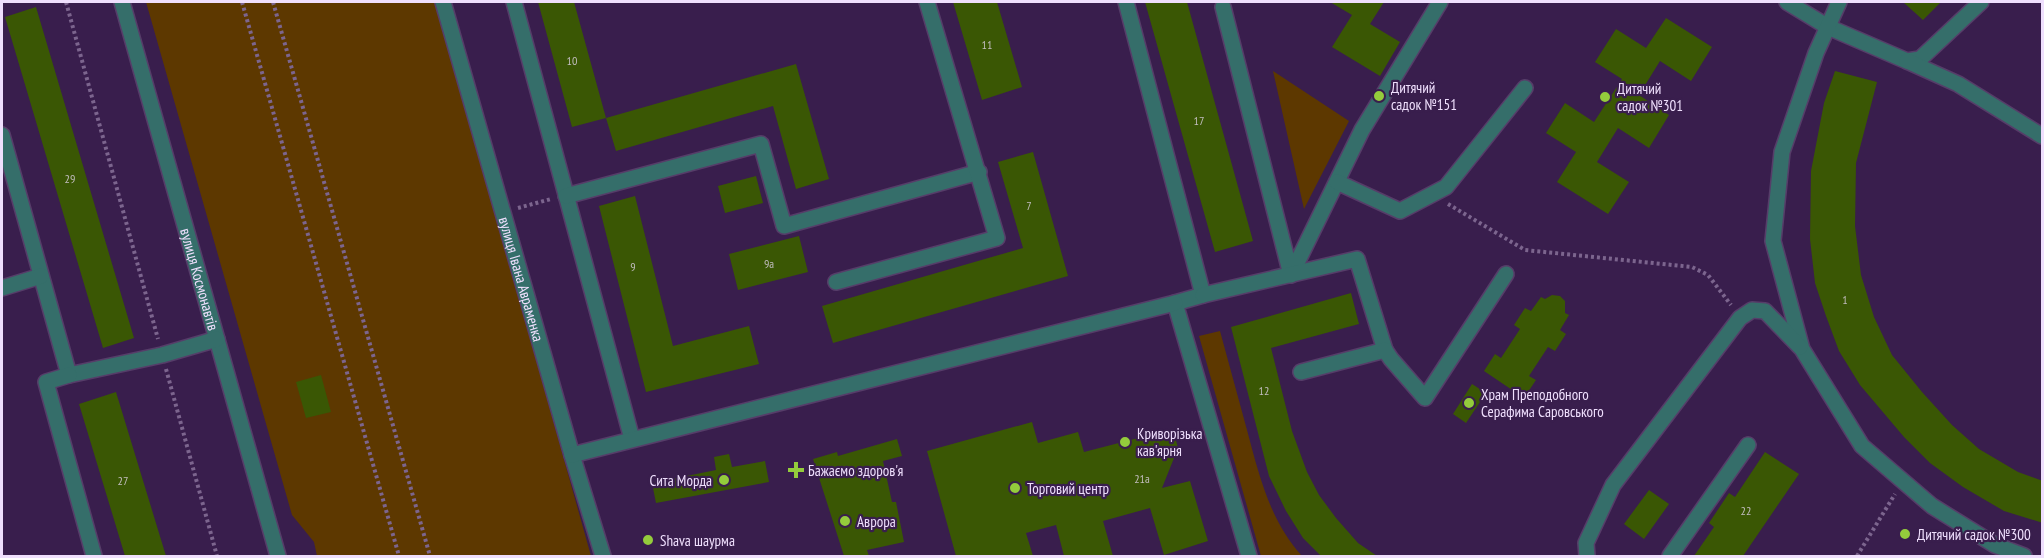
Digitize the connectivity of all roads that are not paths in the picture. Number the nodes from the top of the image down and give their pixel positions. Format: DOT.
graph roads {
  1 [pos="122,2"];
  2 [pos="443,2"];
  3 [pos="514,2"];
  4 [pos="927,2"];
  5 [pos="1126,2"];
  6 [pos="1440,2"];
  7 [pos="1787,2"];
  8 [pos="1839,2"];
  9 [pos="1981,2"];
  10 [pos="1223,7"];
  11 [pos="1828,27"];
  12 [pos="1907,61"];
  13 [pos="1525,88"];
  14 [pos="2,135"];
  15 [pos="2043,136"];
  16 [pos="979,172"];
  17 [pos="1337,182"];
  18 [pos="566,196"];
  19 [pos="1506,274"];
  20 [pos="1291,275"];
  21 [pos="41,276"];
  22 [pos="836,282"];
  23 [pos="2,288"];
  24 [pos="1203,295"];
  25 [pos="1175,303"];
  26 [pos="217,339"];
  27 [pos="1802,349"];
  28 [pos="1385,350"];
  29 [pos="1301,372"];
  30 [pos="69,375"];
  31 [pos="632,439"];
  32 [pos="1748,445"];
  33 [pos="572,455"];
  34 [pos="94,556"];
  35 [pos="278,556"];
  36 [pos="603,556"];
  37 [pos="1249,556"];
  38 [pos="1587,556"];
  39 [pos="1670,556"];
  40 [pos="2024,556"];
  1 -- 26 [label="street, вулиця Космонавтів"];
  2 -- 33 [label="street, вулиця Івана Авраменка"];
  3 -- 18 [label="street"];
  4 -- 16 [label="street"];
  5 -- 24 [label="street"];
  6 -- 17 [label="street"];
  7 -- 11 [label="street"];
  8 -- 11 [label="street"];
  9 -- 12 [label="street"];
  10 -- 20 [label="street"];
  11 -- 12 [label="street"];
  11 -- 27 [label="street"];
  12 -- 15 [label="street"];
  13 -- 17 [label="street"];
  14 -- 21 [label="street"];
  16 -- 18 [label="street"];
  16 -- 22 [label="street"];
  17 -- 20 [label="street"];
  18 -- 31 [label="street"];
  19 -- 28 [label="street"];
  20 -- 24 [label="street"];
  20 -- 28 [label="street"];
  21 -- 23 [label="street"];
  21 -- 30 [label="street"];
  24 -- 25 [label="street"];
  25 -- 31 [label="street"];
  25 -- 37 [label="street"];
  26 -- 30 [label="street"];
  26 -- 35 [label="street, вулиця Космонавтів"];
  27 -- 38 [label="street"];
  27 -- 40 [label="street"];
  28 -- 29 [label="street"];
  30 -- 34 [label="street"];
  31 -- 33 [label="street"];
  32 -- 39 [label="street"];
  33 -- 36 [label="street, вулиця Івана Авраменка"];
}
